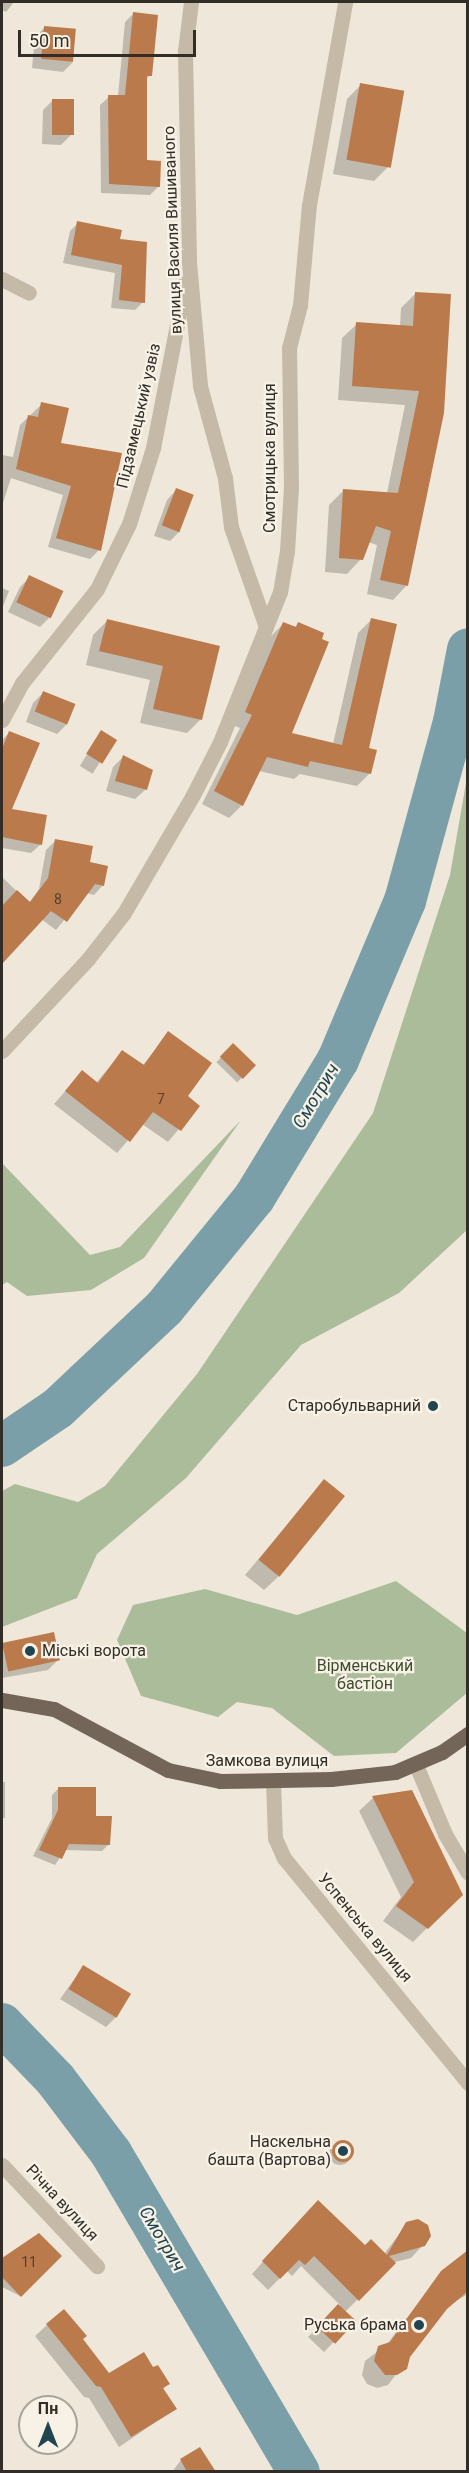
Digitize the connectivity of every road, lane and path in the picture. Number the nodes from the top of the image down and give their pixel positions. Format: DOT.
graph roads {
  1 [pos="191,2"];
  2 [pos="345,2"];
  3 [pos="189,262"];
  4 [pos="2,279"];
  5 [pos="29,293"];
  6 [pos="266,627"];
  7 [pos="2,720"];
  8 [pos="2,1051"];
  9 [pos="2,1700"];
  10 [pos="468,1734"];
  11 [pos="416,1765"];
  12 [pos="273,1781"];
  13 [pos="468,1873"];
  14 [pos="468,2083"];
  15 [pos="2,2164"];
  16 [pos="97,2266"];
  1 -- 3 [label="street, вулиця Василя Вишиваного"];
  2 -- 6 [label="street, Смотрицька вулиця"];
  3 -- 6 [label="street, вулиця Василя Вишиваного"];
  3 -- 7 [label="street, Підзамецький узвіз"];
  4 -- 5 [label="street"];
  6 -- 8 [label="street, Смотрицька вулиця"];
  9 -- 12 [label="main road, Замкова вулиця"];
  10 -- 11 [label="main road, Замкова вулиця"];
  11 -- 12 [label="main road, Замкова вулиця"];
  11 -- 13 [label="street"];
  12 -- 14 [label="street, Успенська вулиця"];
  15 -- 16 [label="street, Річна вулиця"];
}
